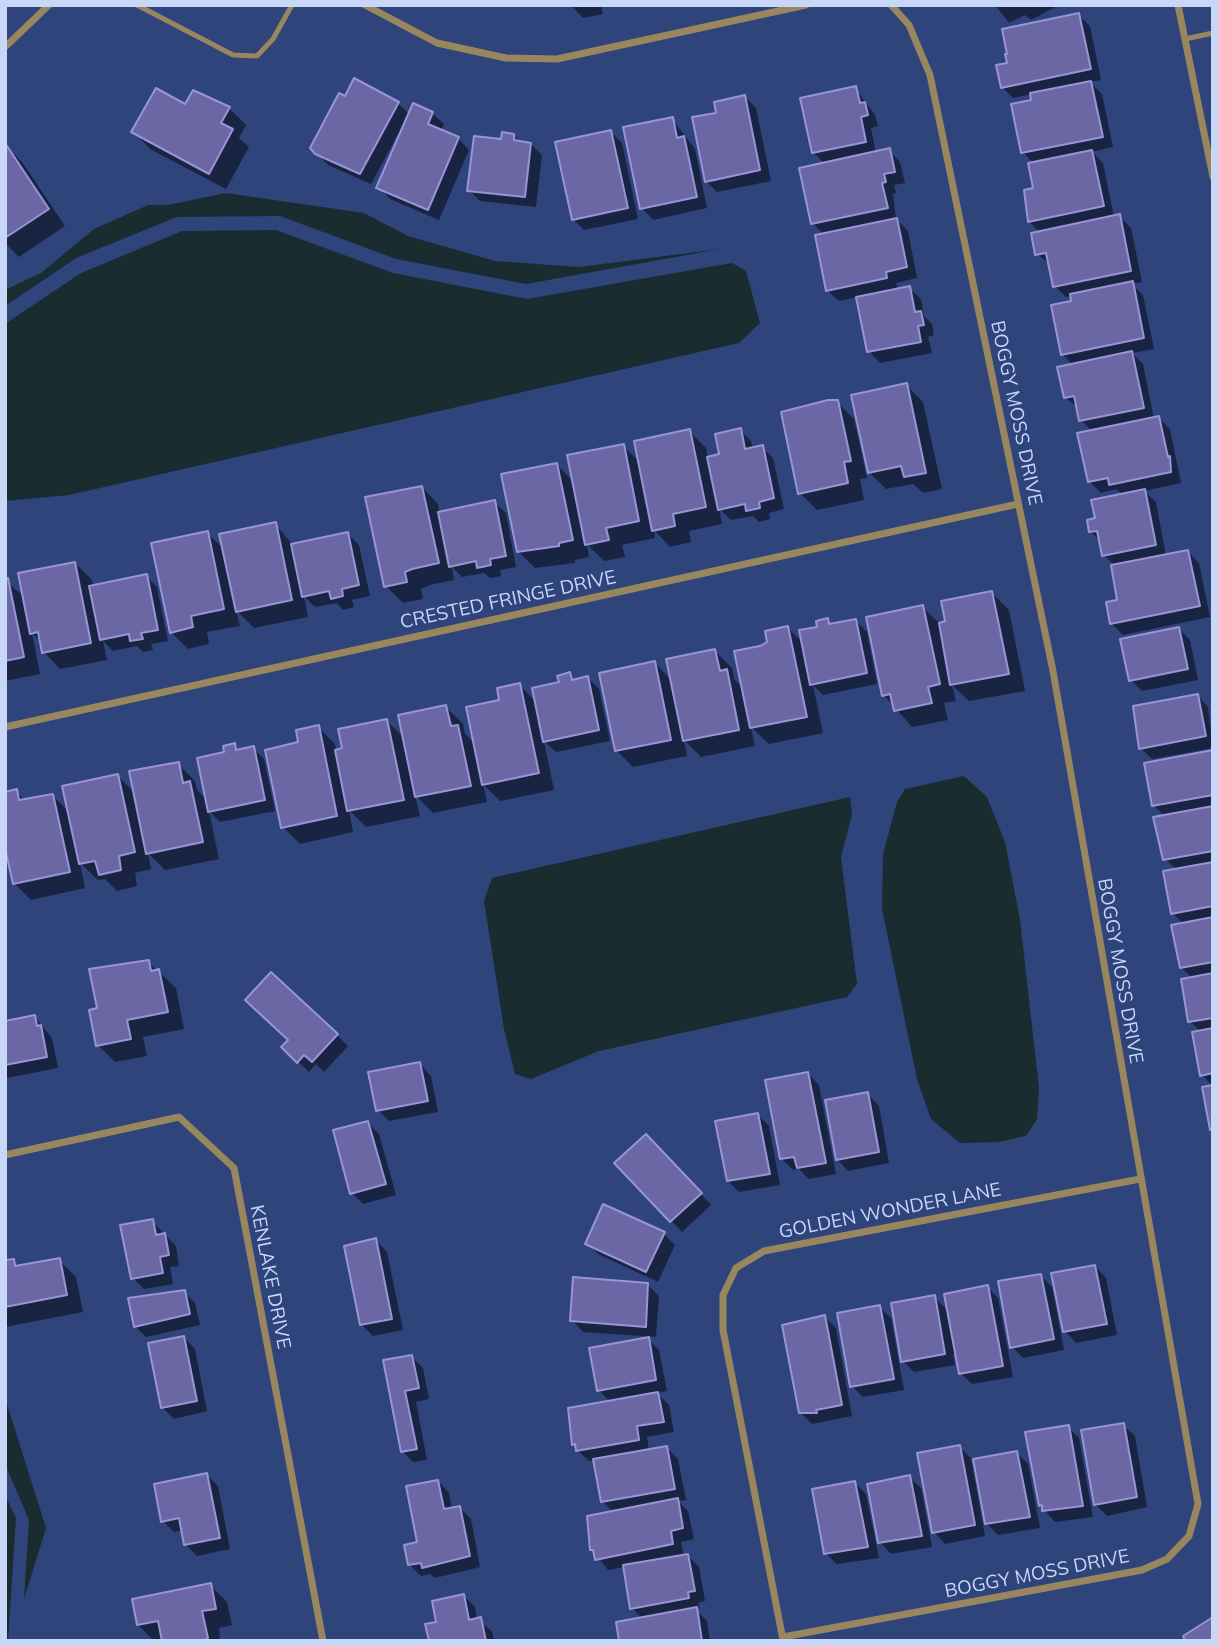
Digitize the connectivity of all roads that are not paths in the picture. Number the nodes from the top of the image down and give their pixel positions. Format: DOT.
graph roads {
  1 [pos="48,5"];
  2 [pos="137,5"];
  3 [pos="292,5"];
  4 [pos="365,5"];
  5 [pos="806,5"];
  6 [pos="891,5"];
  7 [pos="1178,5"];
  8 [pos="1213,33"];
  9 [pos="1185,39"];
  10 [pos="5,47"];
  11 [pos="1213,177"];
  12 [pos="1018,504"];
  13 [pos="5,727"];
  14 [pos="5,1155"];
  15 [pos="1140,1179"];
  16 [pos="783,1639"];
  17 [pos="323,1641"];
  1 -- 10 [label="street"];
  2 -- 3 [label="lane"];
  4 -- 5 [label="street"];
  6 -- 12 [label="street, BOGGY MOSS DRIVE"];
  7 -- 9 [label="street"];
  8 -- 9 [label="lane"];
  9 -- 11 [label="street"];
  12 -- 13 [label="street, CRESTED FRINGE DRIVE"];
  12 -- 15 [label="street, BOGGY MOSS DRIVE"];
  14 -- 17 [label="street, KENLAKE DRIVE"];
  15 -- 16 [label="street, BOGGY MOSS DRIVE"];
  15 -- 16 [label="street, GOLDEN WONDER LANE"];
}
